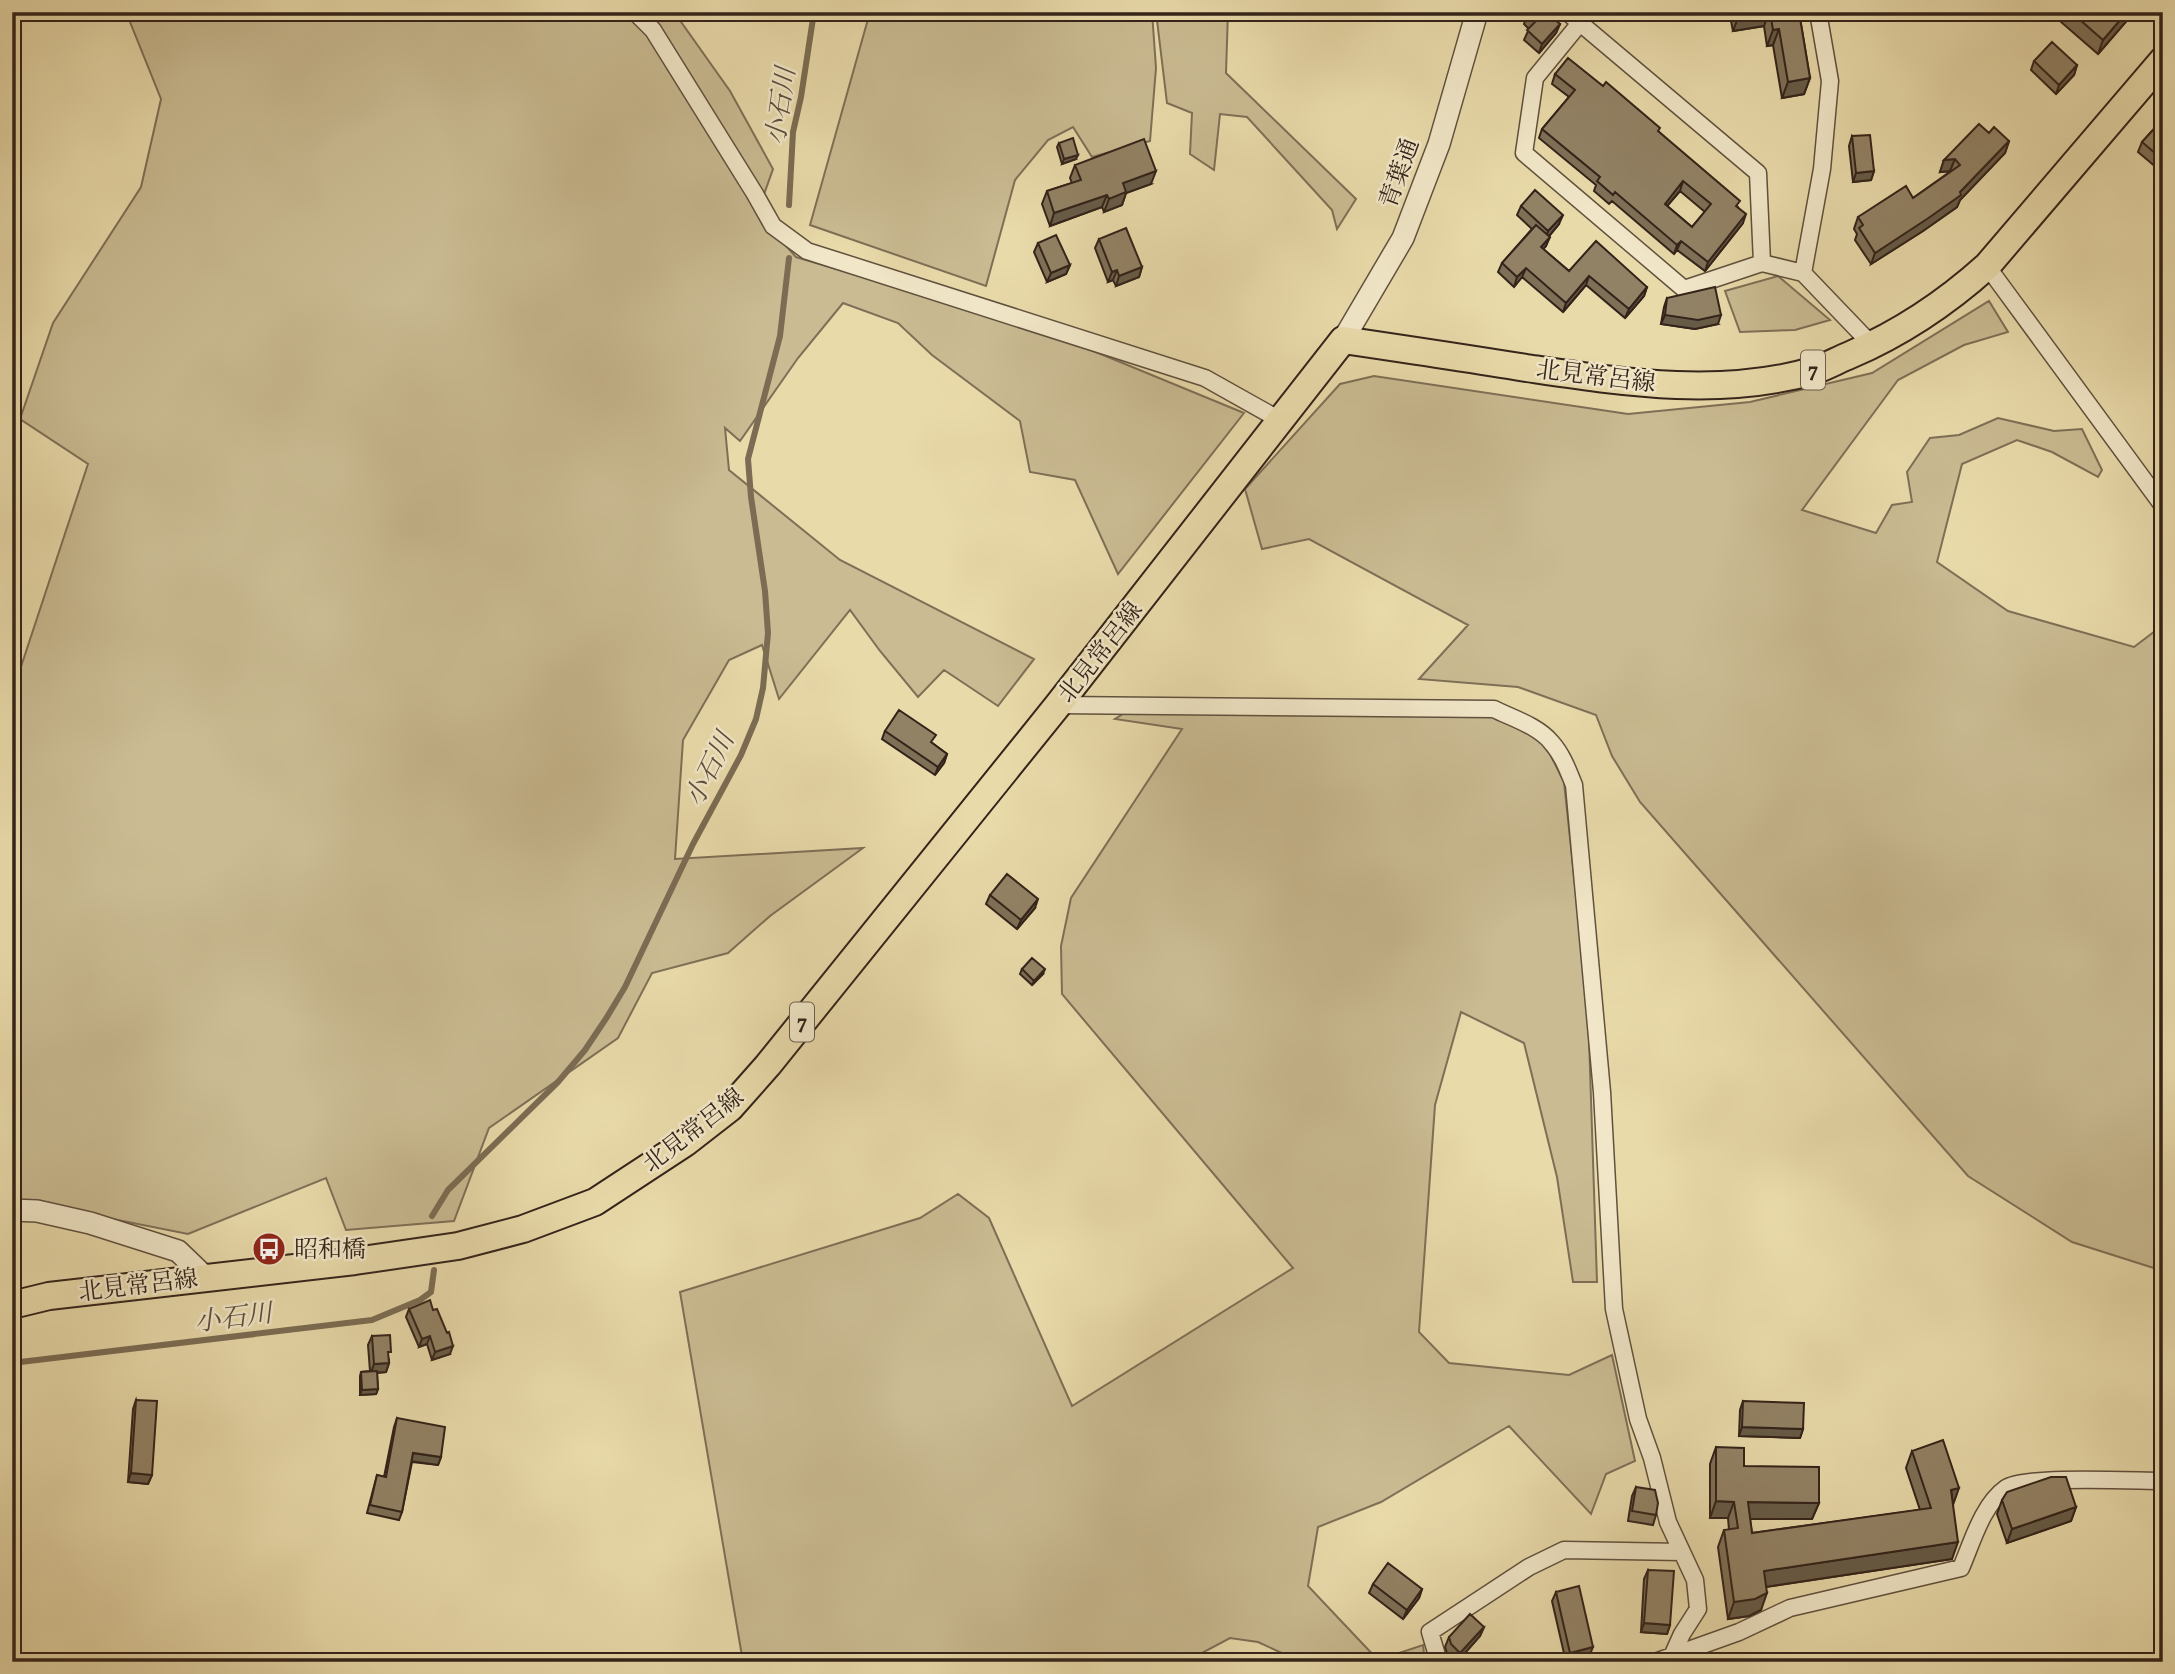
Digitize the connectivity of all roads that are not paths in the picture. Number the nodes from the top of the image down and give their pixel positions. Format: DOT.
graph roads {
  1 [pos="635,12"];
  2 [pos="1477,12"];
  3 [pos="1567,12"];
  4 [pos="1818,12"];
  5 [pos="1580,23"];
  6 [pos="2163,60"];
  7 [pos="1762,263"];
  8 [pos="1987,267"];
  9 [pos="1802,273"];
  10 [pos="1343,340"];
  11 [pos="1872,345"];
  12 [pos="1280,420"];
  13 [pos="2163,506"];
  14 [pos="1058,705"];
  15 [pos="12,1210"];
  16 [pos="205,1277"];
  17 [pos="12,1305"];
  18 [pos="2163,1481"];
  19 [pos="1682,1552"];
  20 [pos="1673,1654"];
  21 [pos="1439,1662"];
  22 [pos="1655,1662"];
  1 -- 12 [label="street"];
  2 -- 10 [label="street, 青葉通"];
  3 -- 5 [label="street"];
  4 -- 9 [label="street"];
  5 -- 7 [label="street"];
  5 -- 7 [label="street"];
  6 -- 8 [label="main road, 北見常呂線 / 7"];
  7 -- 9 [label="street"];
  8 -- 11 [label="main road, 北見常呂線 / 7"];
  8 -- 13 [label="street"];
  9 -- 11 [label="street"];
  10 -- 11 [label="main road, 北見常呂線 / 7"];
  10 -- 12 [label="main road, 北見常呂線 / 7"];
  12 -- 14 [label="main road, 北見常呂線 / 7"];
  14 -- 16 [label="main road, 北見常呂線 / 7"];
  14 -- 19 [label="street"];
  15 -- 16 [label="street"];
  16 -- 17 [label="main road, 北見常呂線 / 7"];
  18 -- 20 [label="street"];
  19 -- 20 [label="street"];
  19 -- 21 [label="street"];
  20 -- 22 [label="street"];
}
